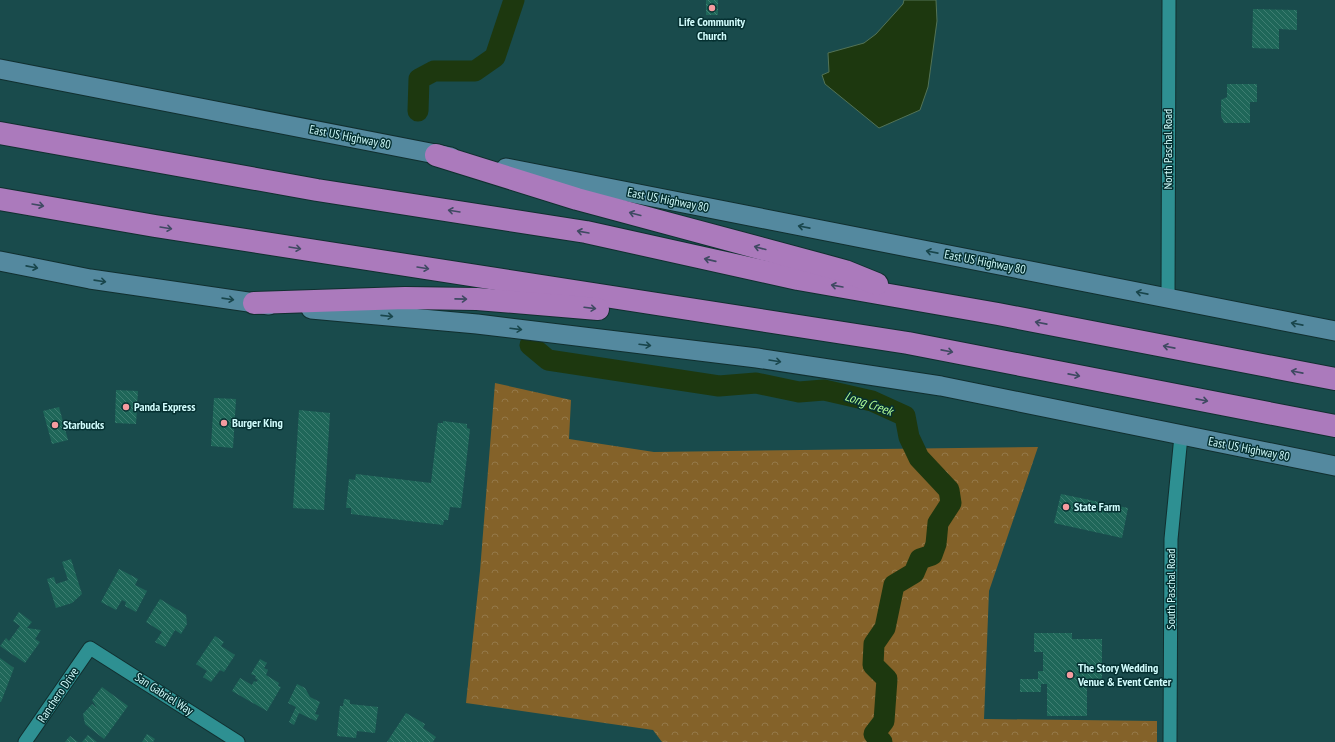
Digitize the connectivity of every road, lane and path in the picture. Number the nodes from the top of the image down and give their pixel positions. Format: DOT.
graph roads {
  1 [pos="1169,0"];
  2 [pos="0,69"];
  3 [pos="0,134"];
  4 [pos="436,155"];
  5 [pos="0,199"];
  6 [pos="0,261"];
  7 [pos="1168,298"];
  8 [pos="917,300"];
  9 [pos="254,303"];
  10 [pos="1335,331"];
  11 [pos="908,343"];
  12 [pos="1335,379"];
  13 [pos="1335,426"];
  14 [pos="1182,436"];
  15 [pos="1335,466"];
  16 [pos="90,648"];
  17 [pos="25,742"];
  18 [pos="238,742"];
  19 [pos="1170,742"];
  1 -- 7 [label="street, North Paschal Road"];
  2 -- 4 [label="main road, East US Highway 80"];
  8 -- 3 [label="highway, one-way"];
  7 -- 4 [label="main road, East US Highway 80, one-way"];
  8 -- 4 [label="highway, one-way"];
  5 -- 11 [label="highway, one-way"];
  6 -- 9 [label="main road, East US Highway 80, one-way"];
  10 -- 7 [label="main road, East US Highway 80, one-way"];
  12 -- 8 [label="highway, one-way"];
  9 -- 11 [label="highway, one-way"];
  9 -- 14 [label="main road, East US Highway 80, one-way"];
  11 -- 13 [label="highway, one-way"];
  14 -- 15 [label="main road, East US Highway 80"];
  14 -- 19 [label="street, South Paschal Road"];
  16 -- 17 [label="street, Ranchero Drive"];
  16 -- 18 [label="street, San Gabriel Way"];
}
